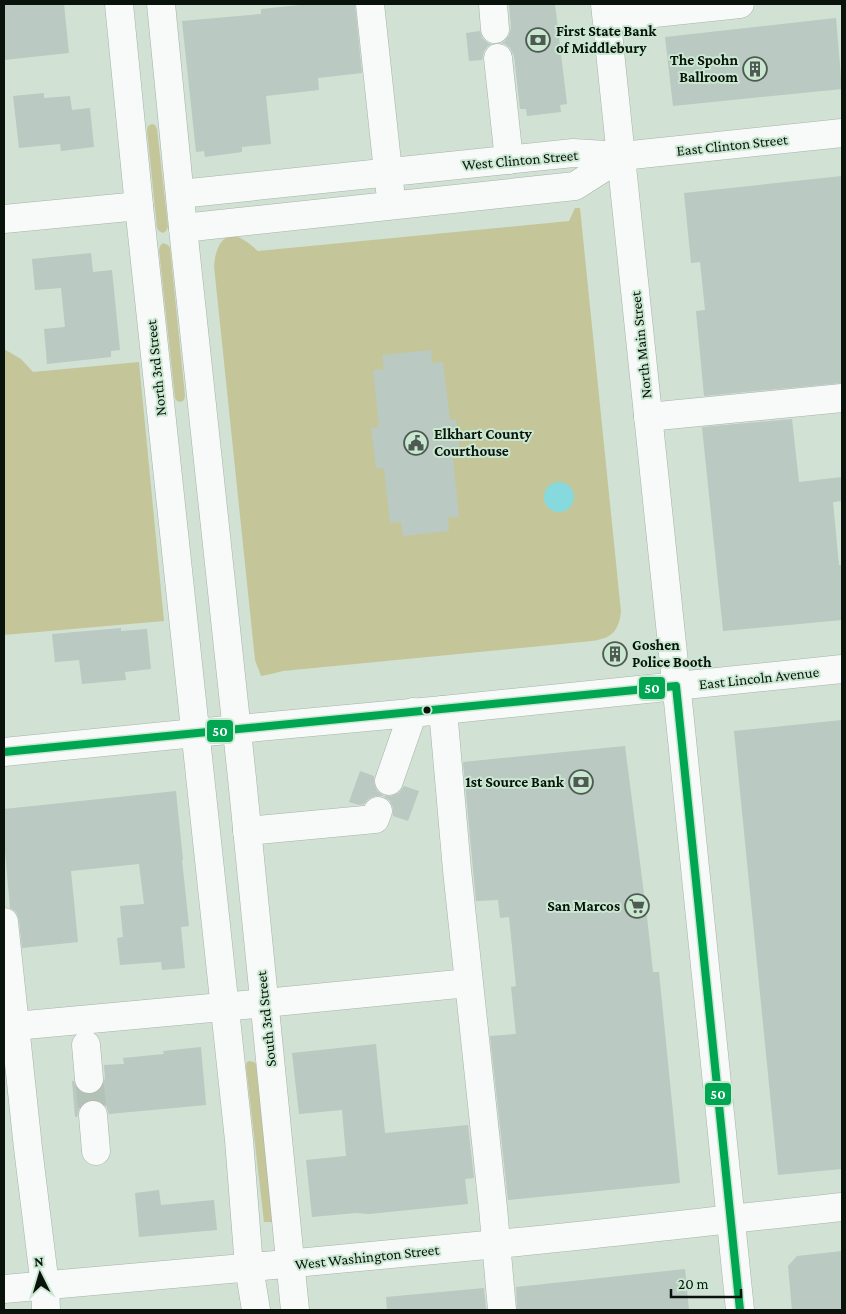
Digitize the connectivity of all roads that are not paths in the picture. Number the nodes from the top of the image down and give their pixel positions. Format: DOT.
graph roads {
  1 [pos="119,4"];
  2 [pos="161,4"];
  3 [pos="370,4"];
  4 [pos="740,4"];
  5 [pos="606,11"];
  6 [pos="498,58"];
  7 [pos="842,133"];
  8 [pos="622,156"];
  9 [pos="510,160"];
  10 [pos="388,173"];
  11 [pos="180,194"];
  12 [pos="139,206"];
  13 [pos="392,206"];
  14 [pos="4,219"];
  15 [pos="183,228"];
  16 [pos="842,398"];
  17 [pos="648,417"];
  18 [pos="842,669"];
  19 [pos="676,686"];
  20 [pos="442,710"];
  21 [pos="412,712"];
  22 [pos="237,728"];
  23 [pos="195,733"];
  24 [pos="4,752"];
  25 [pos="389,781"];
  26 [pos="378,811"];
  27 [pos="247,831"];
  28 [pos="4,922"];
  29 [pos="468,983"];
  30 [pos="265,1003"];
  31 [pos="224,1006"];
  32 [pos="9,1026"];
  33 [pos="86,1045"];
  34 [pos="89,1079"];
  35 [pos="93,1115"];
  36 [pos="96,1151"];
  37 [pos="842,1208"];
  38 [pos="730,1219"];
  39 [pos="496,1244"];
  40 [pos="291,1264"];
  41 [pos="250,1267"];
  42 [pos="4,1289"];
  43 [pos="46,1298"];
  44 [pos="256,1310"];
  45 [pos="295,1310"];
  46 [pos="502,1310"];
  47 [pos="740,1310"];
  1 -- 12 [label="street, North 3rd Street"];
  2 -- 11 [label="street"];
  3 -- 10 [label="street"];
  4 -- 5 [label="street"];
  5 -- 8 [label="street, North Main Street"];
  6 -- 9 [label="street"];
  7 -- 8 [label="street, East Clinton Street"];
  8 -- 9 [label="street, West Clinton Street"];
  8 -- 13 [label="street, West Clinton Street"];
  8 -- 17 [label="street, North Main Street"];
  9 -- 10 [label="street, West Clinton Street"];
  10 -- 11 [label="street, West Clinton Street"];
  10 -- 13 [label="street"];
  11 -- 15 [label="street"];
  12 -- 14 [label="street"];
  12 -- 23 [label="street, North 3rd Street"];
  13 -- 15 [label="street, West Clinton Street"];
  15 -- 22 [label="street"];
  16 -- 17 [label="street"];
  17 -- 19 [label="street, North Main Street"];
  18 -- 19 [label="street, East Lincoln Avenue"];
  19 -- 20 [label="street, East Lincoln Avenue"];
  19 -- 38 [label="street, North Main Street"];
  20 -- 21 [label="street, East Lincoln Avenue"];
  20 -- 29 [label="street"];
  21 -- 22 [label="street, East Lincoln Avenue"];
  21 -- 25 [label="street"];
  22 -- 23 [label="street, East Lincoln Avenue"];
  22 -- 27 [label="street, South 3rd Street"];
  23 -- 24 [label="street, East Lincoln Avenue"];
  23 -- 31 [label="street"];
  26 -- 27 [label="street"];
  27 -- 30 [label="street, South 3rd Street"];
  28 -- 32 [label="street"];
  29 -- 30 [label="street"];
  29 -- 39 [label="street"];
  30 -- 31 [label="street"];
  30 -- 40 [label="street, South 3rd Street"];
  31 -- 32 [label="street"];
  31 -- 41 [label="street"];
  32 -- 43 [label="street"];
  33 -- 34 [label="street"];
  35 -- 36 [label="street"];
  37 -- 38 [label="street, West Washington Street"];
  38 -- 39 [label="street, West Washington Street"];
  38 -- 47 [label="street, North Main Street"];
  39 -- 40 [label="street, West Washington Street"];
  39 -- 46 [label="street"];
  40 -- 41 [label="street, West Washington Street"];
  40 -- 45 [label="street, South 3rd Street"];
  41 -- 43 [label="street, West Washington Street"];
  41 -- 44 [label="street"];
  42 -- 43 [label="street, West Washington Street"];
}
